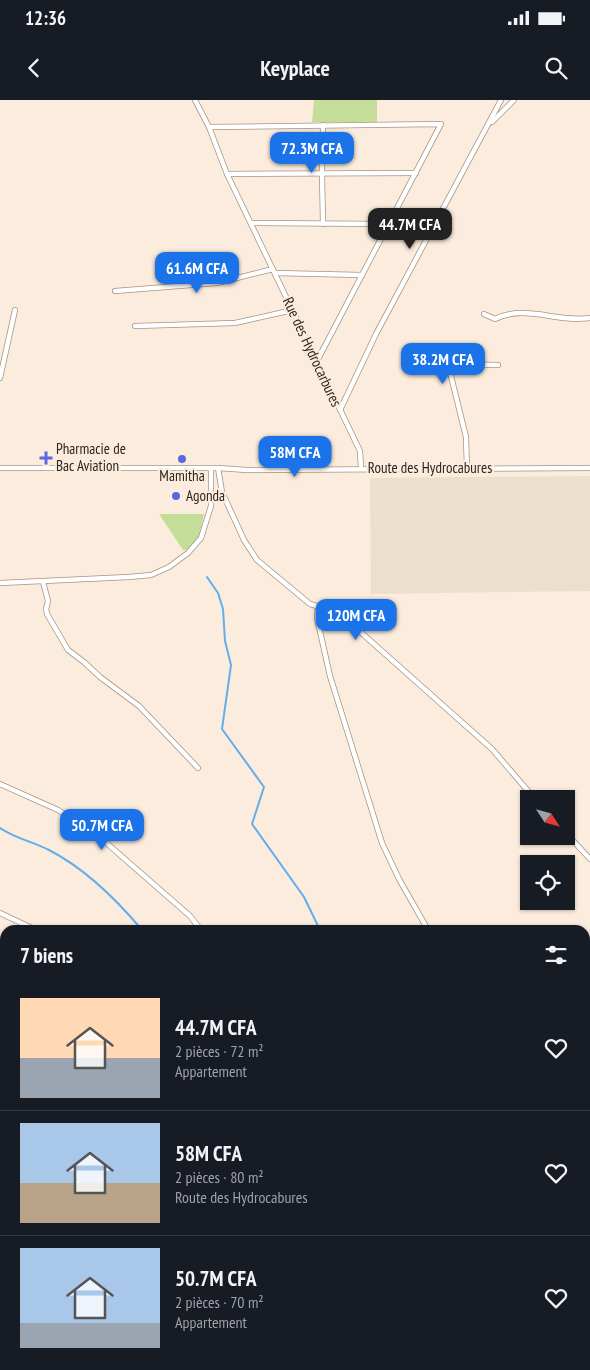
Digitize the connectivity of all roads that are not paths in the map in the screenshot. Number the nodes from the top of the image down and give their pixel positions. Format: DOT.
graph roads {
  1 [pos="195,100"];
  2 [pos="501,100"];
  3 [pos="514,100"];
  4 [pos="324,125"];
  5 [pos="488,126"];
  6 [pos="209,127"];
  7 [pos="416,173"];
  8 [pos="227,174"];
  9 [pos="322,174"];
  10 [pos="251,223"];
  11 [pos="324,224"];
  12 [pos="389,224"];
  13 [pos="274,271"];
  14 [pos="362,275"];
  15 [pos="115,291"];
  16 [pos="15,310"];
  17 [pos="293,310"];
  18 [pos="484,314"];
  19 [pos="590,318"];
  20 [pos="135,326"];
  21 [pos="317,361"];
  22 [pos="498,366"];
  23 [pos="0,378"];
  24 [pos="340,410"];
  25 [pos="0,468"];
  26 [pos="211,468"];
  27 [pos="218,468"];
  28 [pos="361,468"];
  29 [pos="467,468"];
  30 [pos="590,468"];
  31 [pos="43,582"];
  32 [pos="0,583"];
  33 [pos="318,607"];
  34 [pos="198,768"];
  35 [pos="0,784"];
  36 [pos="527,790"];
  37 [pos="575,842"];
  38 [pos="590,858"];
  39 [pos="0,914"];
  40 [pos="25,925"];
  41 [pos="198,925"];
  42 [pos="425,925"];
  1 -- 6 [label="street, Rue des Hydrocarbures"];
  2 -- 5 [label="street"];
  3 -- 5 [label="street"];
  4 -- 6 [label="street"];
  4 -- 7 [label="street"];
  4 -- 9 [label="street"];
  5 -- 24 [label="street"];
  6 -- 8 [label="street, Rue des Hydrocarbures"];
  7 -- 9 [label="street"];
  7 -- 12 [label="street"];
  8 -- 9 [label="street"];
  8 -- 10 [label="street, Rue des Hydrocarbures"];
  9 -- 11 [label="street"];
  10 -- 11 [label="street"];
  10 -- 13 [label="street, Rue des Hydrocarbures"];
  11 -- 12 [label="street"];
  12 -- 14 [label="street"];
  13 -- 14 [label="street"];
  13 -- 15 [label="street"];
  13 -- 17 [label="street, Rue des Hydrocarbures"];
  14 -- 21 [label="street"];
  16 -- 23 [label="street"];
  17 -- 20 [label="street"];
  17 -- 21 [label="street, Rue des Hydrocarbures"];
  18 -- 19 [label="street"];
  21 -- 24 [label="street, Rue des Hydrocarbures"];
  22 -- 29 [label="street"];
  24 -- 28 [label="street, Rue des Hydrocarbures"];
  25 -- 26 [label="street, Route des Hydrocabures"];
  26 -- 27 [label="street, Route des Hydrocabures"];
  26 -- 31 [label="street"];
  27 -- 28 [label="street, Route des Hydrocabures"];
  27 -- 33 [label="street"];
  28 -- 29 [label="street, Route des Hydrocabures"];
  29 -- 30 [label="street, Route des Hydrocabures"];
  31 -- 32 [label="street"];
  31 -- 34 [label="street"];
  33 -- 36 [label="street"];
  33 -- 42 [label="street"];
  35 -- 41 [label="street"];
  37 -- 38 [label="street"];
  39 -- 40 [label="street"];
}
